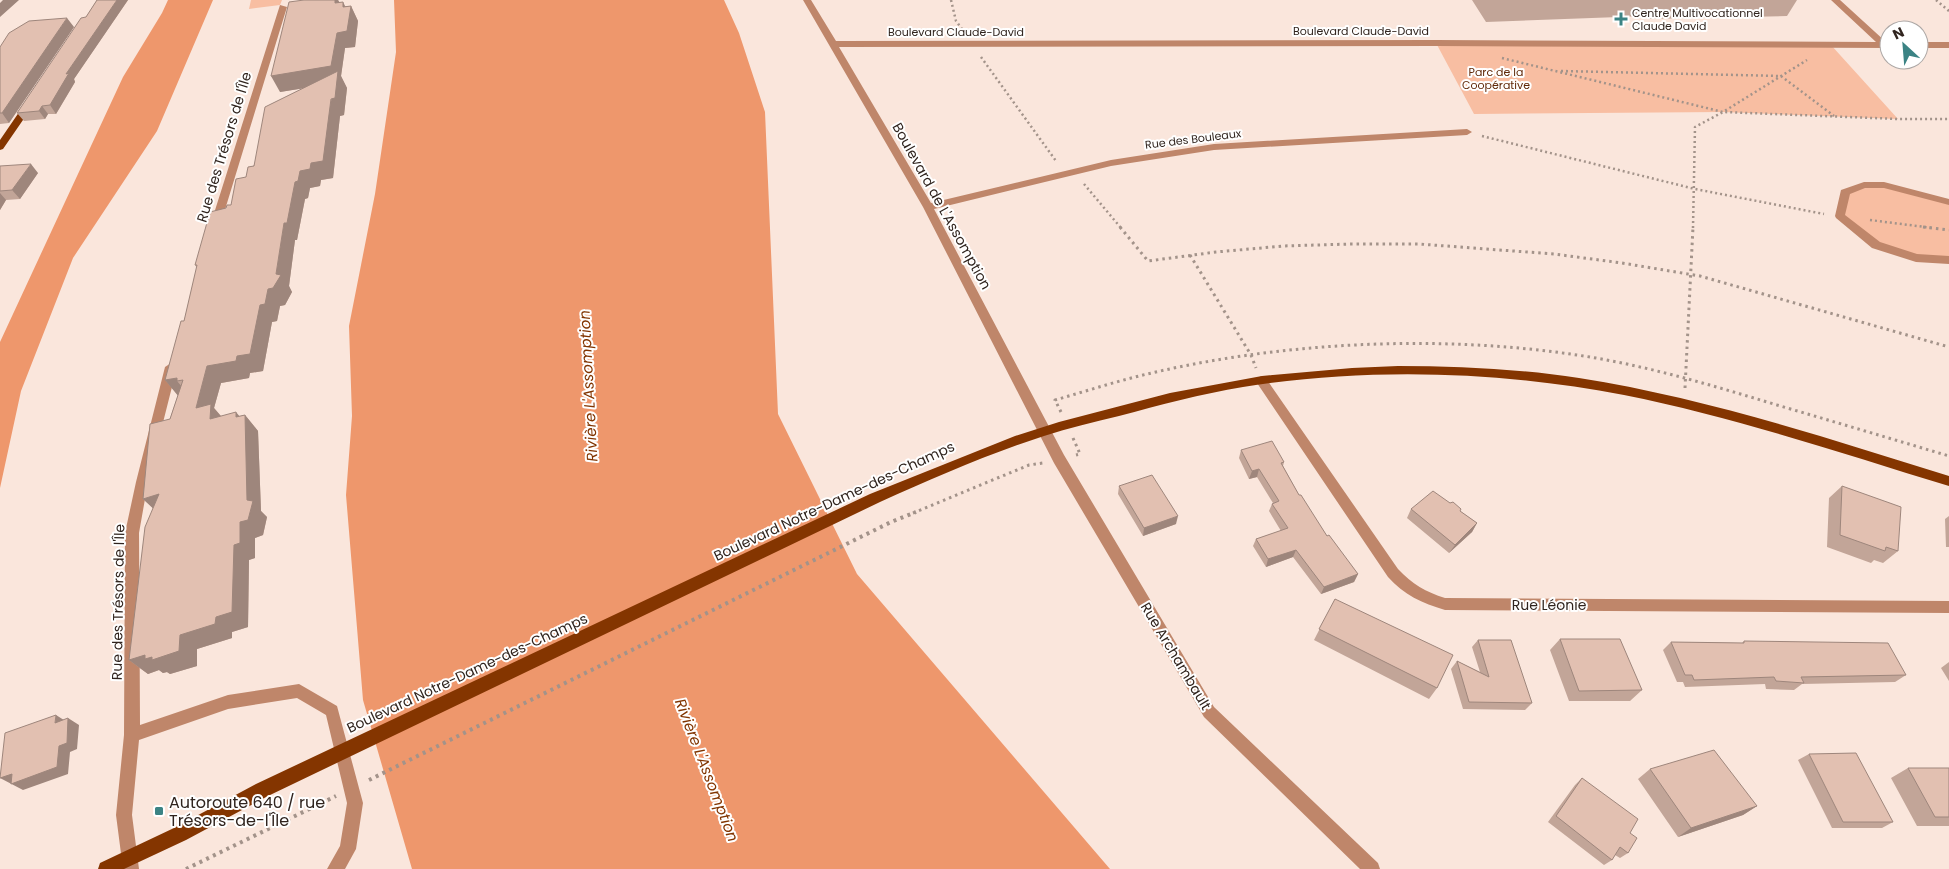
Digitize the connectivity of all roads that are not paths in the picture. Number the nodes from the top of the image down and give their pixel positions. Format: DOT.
graph roads {
  1 [pos="807,0"];
  2 [pos="1836,0"];
  3 [pos="283,7"];
  4 [pos="1879,39"];
  5 [pos="834,44"];
  6 [pos="1879,45"];
  7 [pos="1929,45"];
  8 [pos="1949,45"];
  9 [pos="35,95"];
  10 [pos="1467,132"];
  11 [pos="0,147"];
  12 [pos="1949,202"];
  13 [pos="928,207"];
  14 [pos="212,237"];
  15 [pos="1949,260"];
  16 [pos="174,358"];
  17 [pos="1261,380"];
  18 [pos="1043,431"];
  19 [pos="1949,482"];
  20 [pos="1949,607"];
  21 [pos="132,735"];
  22 [pos="131,863"];
  23 [pos="106,869"];
  24 [pos="335,869"];
  25 [pos="1372,869"];
  1 -- 5 [label="street, Boulevard de L'Assomption"];
  2 -- 4 [label="street"];
  3 -- 14 [label="street, Rue des Trésors de l'Île"];
  5 -- 6 [label="street, Boulevard Claude-David"];
  5 -- 13 [label="street, Boulevard de L'Assomption"];
  7 -- 8 [label="street"];
  9 -- 11 [label="main road"];
  10 -- 13 [label="street, Rue des Bouleaux"];
  12 -- 15 [label="street"];
  13 -- 18 [label="street, Boulevard de L'Assomption"];
  16 -- 21 [label="street, Rue des Trésors de l'Île"];
  17 -- 18 [label="main road, Boulevard Notre-Dame-des-Champs"];
  17 -- 19 [label="main road, Boulevard Notre-Dame-des-Champs"];
  17 -- 20 [label="street, Rue Léonie"];
  18 -- 22 [label="main road, Boulevard Notre-Dame-des-Champs"];
  18 -- 25 [label="street, Rue Archambault"];
  21 -- 22 [label="street, Rue des Trésors de l'Île"];
  21 -- 24 [label="street"];
  22 -- 23 [label="main road, Boulevard Notre-Dame-des-Champs"];
}
